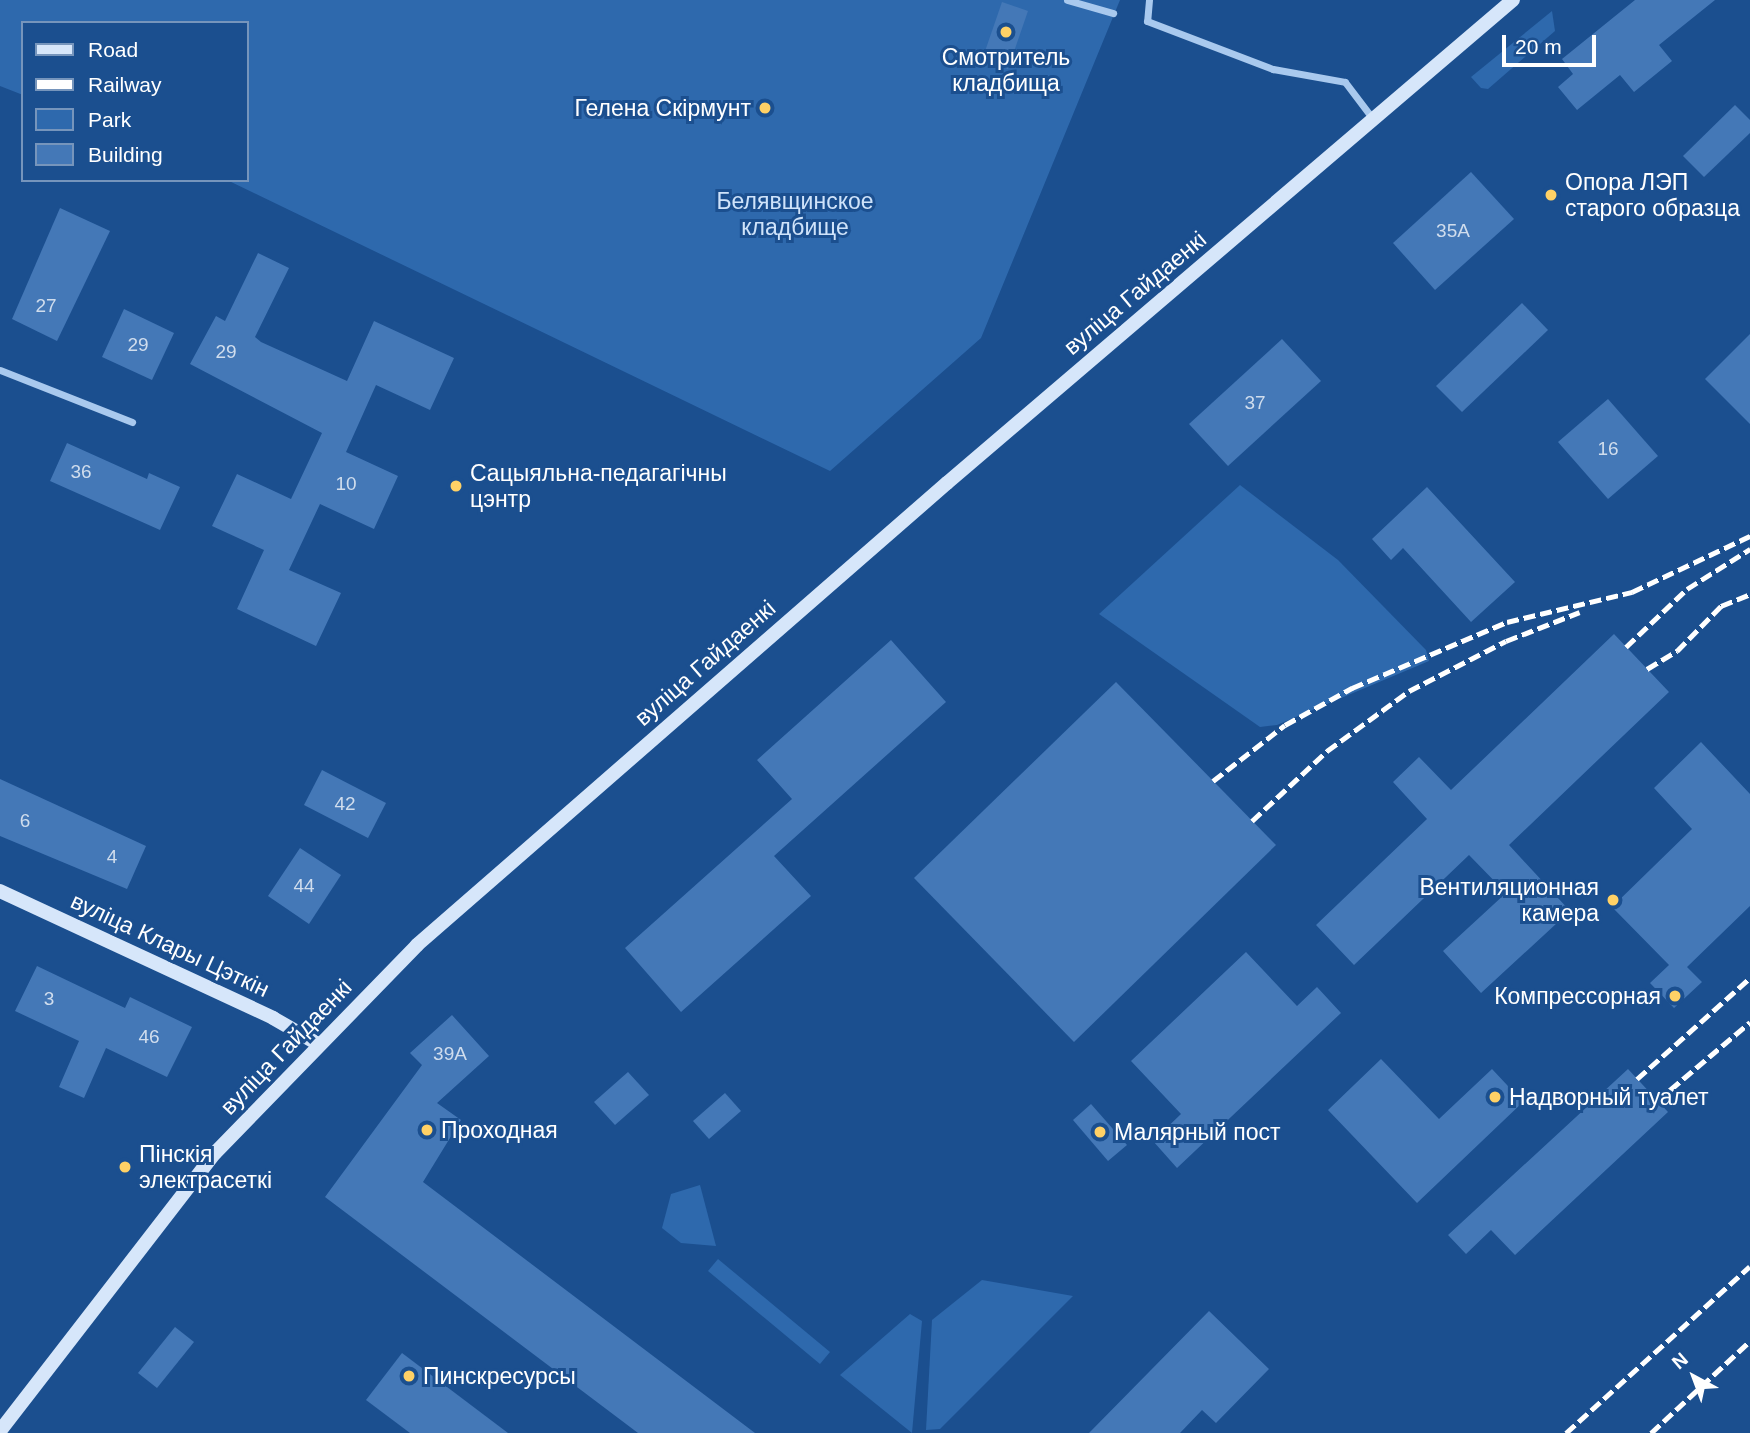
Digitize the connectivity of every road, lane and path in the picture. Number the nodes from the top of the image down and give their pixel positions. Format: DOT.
graph roads {
  1 [pos="1067,0"];
  2 [pos="1149,0"];
  3 [pos="1513,0"];
  4 [pos="1114,13"];
  5 [pos="1374,120"];
  6 [pos="0,370"];
  7 [pos="132,422"];
  8 [pos="0,891"];
  9 [pos="318,1044"];
  10 [pos="0,1431"];
  1 -- 4 [label="street"];
  2 -- 5 [label="street"];
  3 -- 5 [label="street, вуліца Гайдаенкі"];
  5 -- 9 [label="street, вуліца Гайдаенкі"];
  6 -- 7 [label="street"];
  8 -- 9 [label="street, вуліца Клары Цэткін"];
  9 -- 10 [label="street, вуліца Гайдаенкі"];
}
